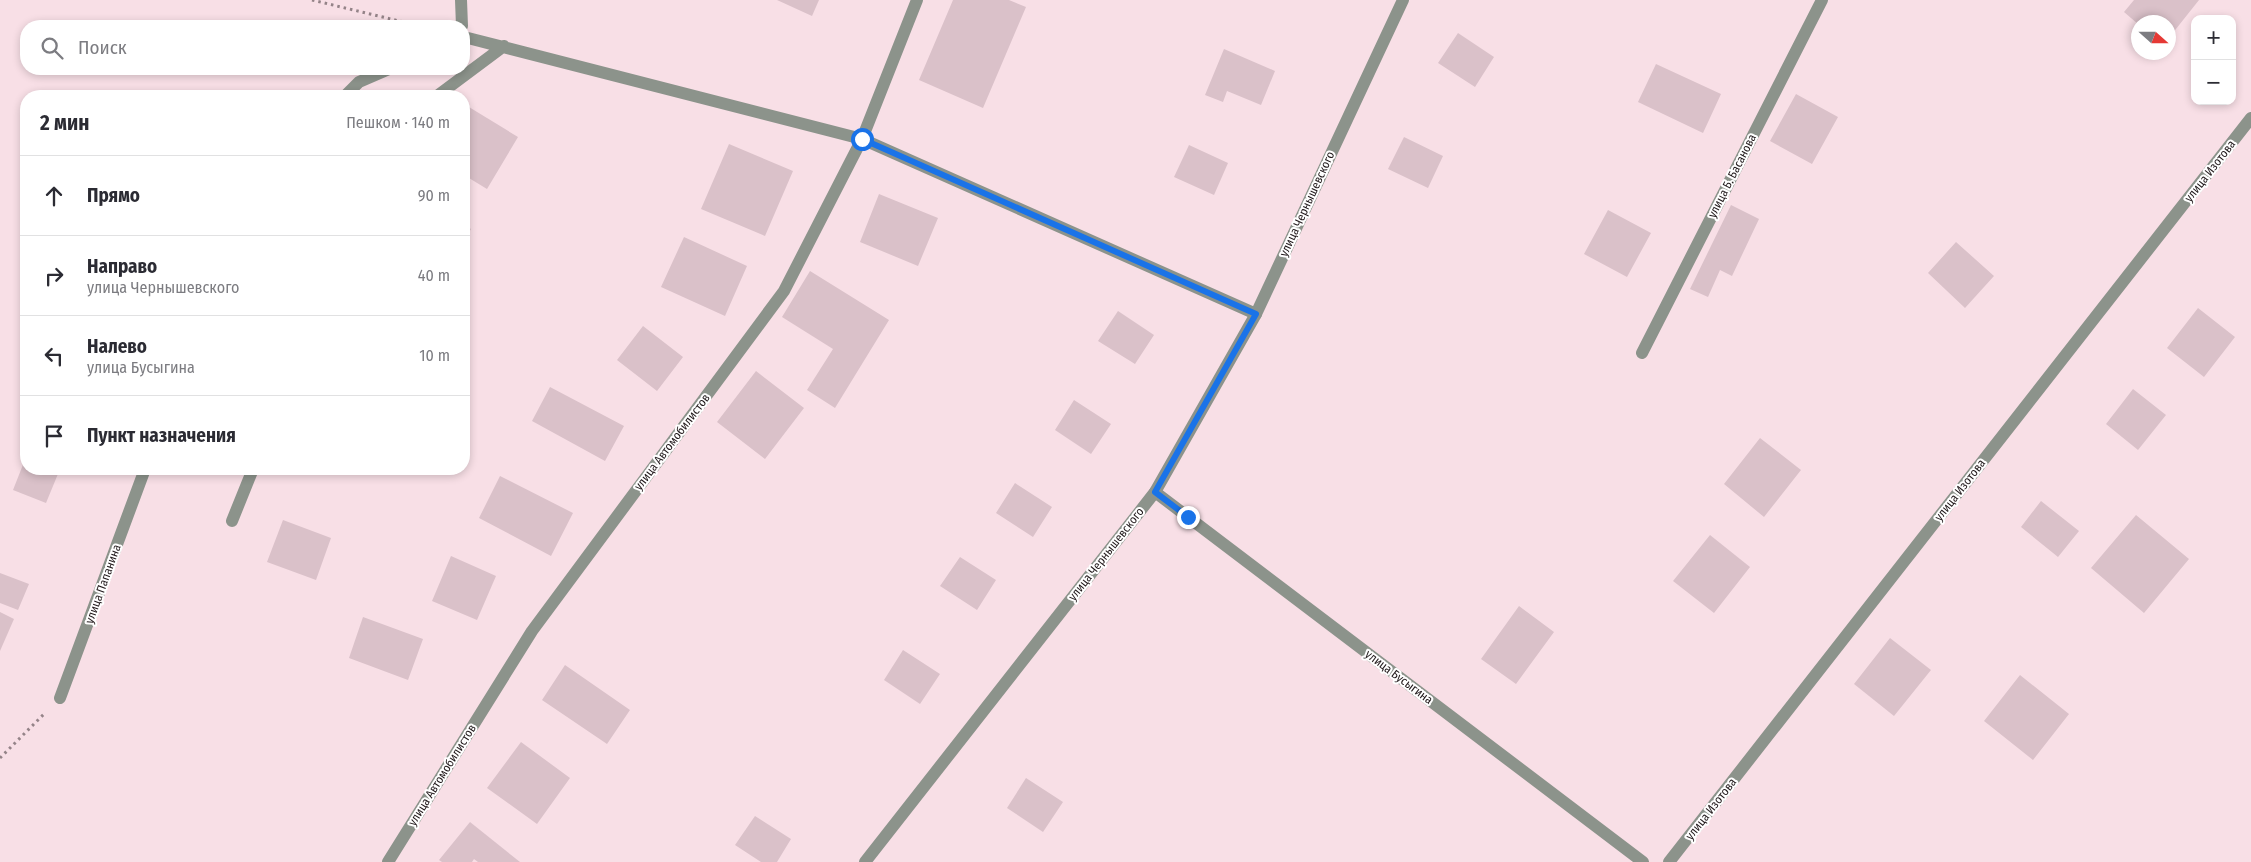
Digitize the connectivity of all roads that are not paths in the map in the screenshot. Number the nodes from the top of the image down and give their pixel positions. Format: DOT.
graph roads {
  1 [pos="461,0"];
  2 [pos="917,0"];
  3 [pos="1403,0"];
  4 [pos="1822,0"];
  5 [pos="462,20"];
  6 [pos="470,38"];
  7 [pos="504,46"];
  8 [pos="470,71"];
  9 [pos="375,75"];
  10 [pos="465,75"];
  11 [pos="351,90"];
  12 [pos="445,90"];
  13 [pos="2251,118"];
  14 [pos="862,139"];
  15 [pos="1256,314"];
  16 [pos="1642,352"];
  17 [pos="143,475"];
  18 [pos="251,475"];
  19 [pos="1155,492"];
  20 [pos="232,521"];
  21 [pos="60,698"];
  22 [pos="388,862"];
  23 [pos="865,862"];
  24 [pos="1643,862"];
  25 [pos="1669,862"];
  1 -- 5 [label="street"];
  2 -- 14 [label="street, улица Автомобилистов"];
  3 -- 15 [label="street, улица Чернышевского"];
  4 -- 16 [label="street, улица Б. Басанова"];
  6 -- 7 [label="street"];
  7 -- 8 [label="street"];
  7 -- 14 [label="street"];
  9 -- 11 [label="street"];
  10 -- 12 [label="street"];
  13 -- 25 [label="street, улица Изотова"];
  14 -- 15 [label="street"];
  14 -- 22 [label="street, улица Автомобилистов"];
  15 -- 19 [label="street, улица Чернышевского"];
  17 -- 21 [label="street, улица Папанина"];
  18 -- 20 [label="street"];
  19 -- 23 [label="street, улица Чернышевского"];
  19 -- 24 [label="street, улица Бусыгина"];
}
